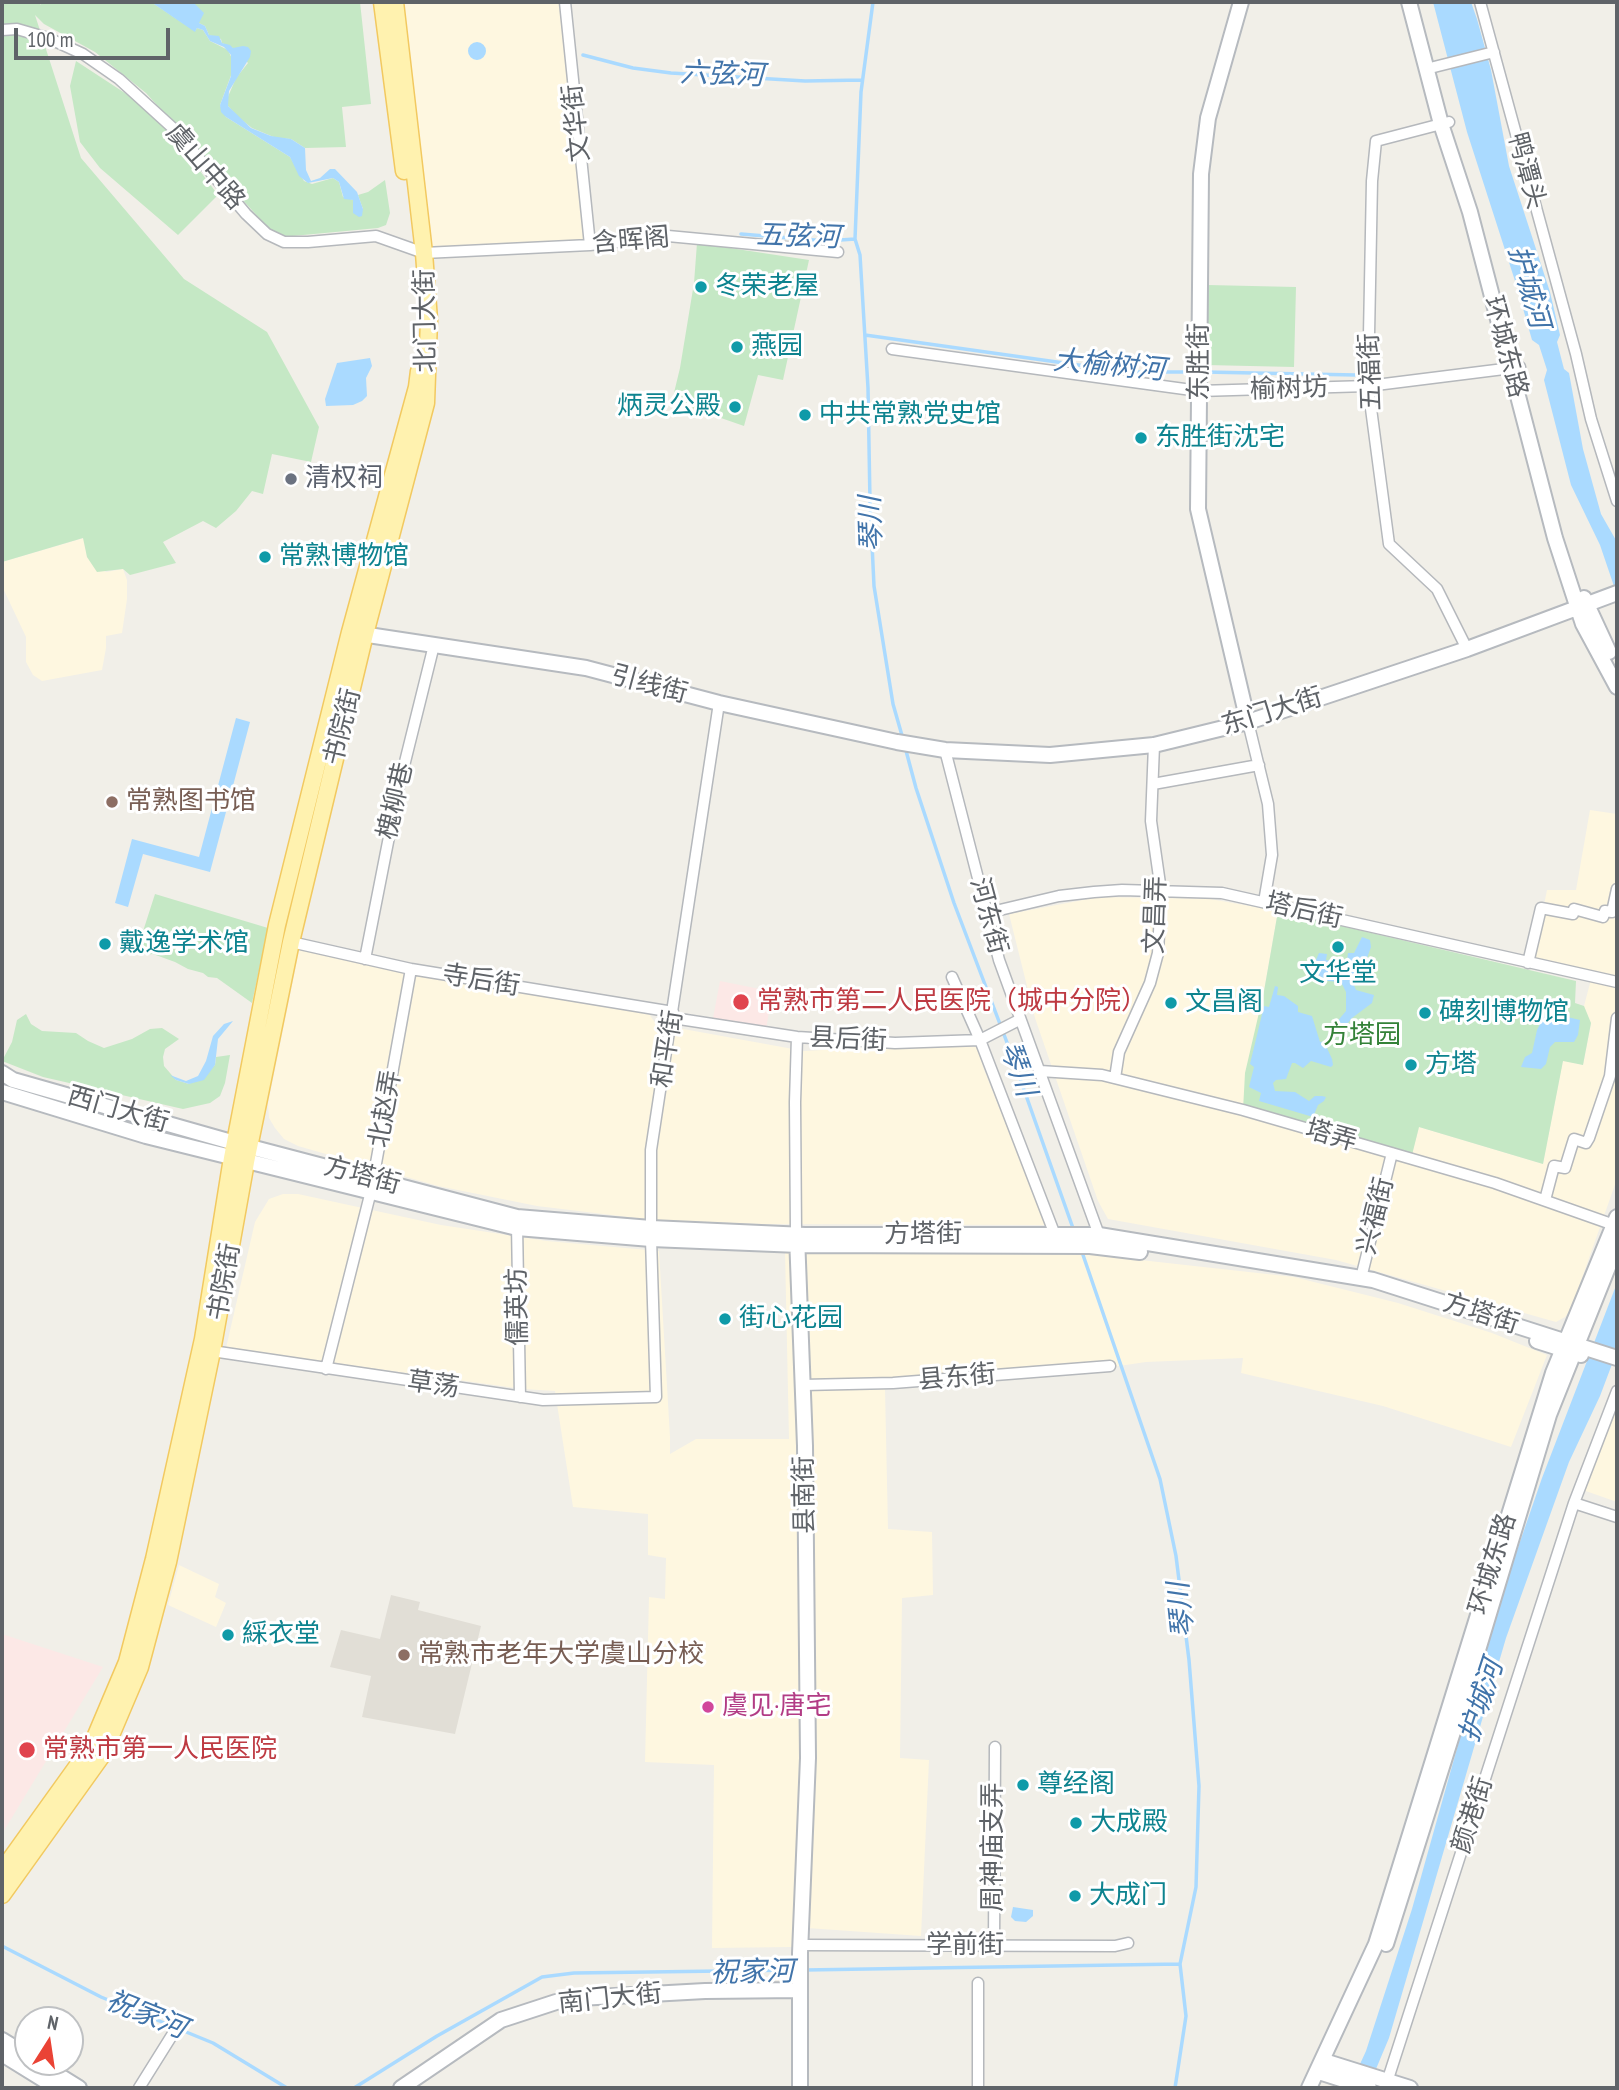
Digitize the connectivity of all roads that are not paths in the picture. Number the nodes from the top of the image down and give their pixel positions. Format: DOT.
graph roads {
  1 [pos="382,2"];
  2 [pos="395,2"];
  3 [pos="565,2"];
  4 [pos="1241,2"];
  5 [pos="1409,2"];
  6 [pos="1416,2"];
  7 [pos="1480,2"];
  8 [pos="2,30"];
  9 [pos="1493,52"];
  10 [pos="1434,67"];
  11 [pos="1445,123"];
  12 [pos="590,245"];
  13 [pos="419,251"];
  14 [pos="838,252"];
  15 [pos="892,349"];
  16 [pos="1515,367"];
  17 [pos="1200,387"];
  18 [pos="1368,387"];
  19 [pos="1617,501"];
  20 [pos="1617,593"];
  21 [pos="1582,607"];
  22 [pos="358,633"];
  23 [pos="434,645"];
  24 [pos="1467,649"];
  25 [pos="1617,669"];
  26 [pos="1617,687"];
  27 [pos="719,703"];
  28 [pos="1248,722"];
  29 [pos="1154,745"];
  30 [pos="945,750"];
  31 [pos="1259,765"];
  32 [pos="1153,784"];
  33 [pos="1617,888"];
  34 [pos="1161,891"];
  35 [pos="1264,902"];
  36 [pos="987,913"];
  37 [pos="291,942"];
  38 [pos="365,959"];
  39 [pos="1528,963"];
  40 [pos="411,969"];
  41 [pos="952,977"];
  42 [pos="1617,982"];
  43 [pos="673,1015"];
  44 [pos="1617,1018"];
  45 [pos="1019,1020"];
  46 [pos="797,1037"];
  47 [pos="980,1040"];
  48 [pos="1040,1071"];
  49 [pos="2,1073"];
  50 [pos="1115,1078"];
  51 [pos="2,1092"];
  52 [pos="241,1153"];
  53 [pos="1392,1153"];
  54 [pos="373,1185"];
  55 [pos="1545,1200"];
  56 [pos="517,1222"];
  57 [pos="1616,1223"];
  58 [pos="651,1233"];
  59 [pos="797,1239"];
  60 [pos="1063,1239"];
  61 [pos="1092,1239"];
  62 [pos="1617,1245"];
  63 [pos="1361,1278"];
  64 [pos="1570,1348"];
  65 [pos="212,1351"];
  66 [pos="1617,1359"];
  67 [pos="1110,1366"];
  68 [pos="326,1369"];
  69 [pos="803,1385"];
  70 [pos="1617,1391"];
  71 [pos="520,1397"];
  72 [pos="656,1397"];
  73 [pos="1574,1503"];
  74 [pos="1617,1517"];
  75 [pos="995,1747"];
  76 [pos="2,1871"];
  77 [pos="2,1895"];
  78 [pos="1128,1943"];
  79 [pos="994,1946"];
  80 [pos="800,1949"];
  81 [pos="978,1983"];
  82 [pos="800,1985"];
  83 [pos="174,2032"];
  84 [pos="2,2054"];
  85 [pos="1324,2072"];
  86 [pos="60,2076"];
  87 [pos="1377,2083"];
  88 [pos="57,2088"];
  89 [pos="79,2088"];
  90 [pos="139,2088"];
  91 [pos="401,2088"];
  92 [pos="800,2088"];
  93 [pos="978,2088"];
  94 [pos="1310,2088"];
  95 [pos="1410,2088"];
  1 -- 13 [label="main road, 北门大街"];
  2 -- 13 [label="main road, 北门大街"];
  3 -- 12 [label="street, 文华街"];
  4 -- 17 [label="street, 东胜街"];
  5 -- 11 [label="street, 环城东路"];
  6 -- 10 [label="street, 环城东路"];
  7 -- 9 [label="street, 鸭潭头"];
  8 -- 13 [label="street, 虞山中路"];
  9 -- 10 [label="street"];
  9 -- 19 [label="street, 鸭潭头"];
  10 -- 11 [label="street, 环城东路"];
  11 -- 16 [label="street, 环城东路"];
  11 -- 18 [label="street, 五福街"];
  12 -- 13 [label="street, 含晖阁"];
  12 -- 14 [label="street, 含晖阁"];
  13 -- 22 [label="main road, 北门大街"];
  15 -- 17 [label="street, 榆树坊"];
  16 -- 18 [label="street, 榆树坊"];
  16 -- 21 [label="street, 环城东路"];
  17 -- 18 [label="street, 榆树坊"];
  17 -- 28 [label="street, 东胜街"];
  18 -- 24 [label="street, 五福街"];
  20 -- 21 [label="street, 东门大街"];
  21 -- 24 [label="street, 东门大街"];
  21 -- 25 [label="street, 环城东路"];
  21 -- 26 [label="street, 环城东路"];
  22 -- 23 [label="street, 引线街"];
  22 -- 37 [label="main road, 书院街"];
  22 -- 52 [label="main road, 书院街"];
  23 -- 27 [label="street, 引线街"];
  23 -- 38 [label="street, 槐柳巷"];
  24 -- 28 [label="street, 东门大街"];
  27 -- 30 [label="street, 引线街"];
  27 -- 43 [label="street, 和平街"];
  28 -- 29 [label="street, 东门大街"];
  28 -- 31 [label="street"];
  29 -- 30 [label="street, 东门大街"];
  29 -- 32 [label="street, 文昌弄"];
  30 -- 36 [label="street, 河东街"];
  31 -- 32 [label="street"];
  31 -- 35 [label="street"];
  32 -- 34 [label="street, 文昌弄"];
  33 -- 39 [label="street"];
  34 -- 35 [label="street, 塔后街"];
  34 -- 36 [label="street, 塔后街"];
  34 -- 50 [label="street, 文昌弄"];
  35 -- 39 [label="street, 塔后街"];
  36 -- 45 [label="street, 河东街"];
  37 -- 38 [label="street, 寺后街"];
  37 -- 52 [label="main road, 书院街"];
  38 -- 40 [label="street, 寺后街"];
  39 -- 42 [label="street, 塔后街"];
  40 -- 43 [label="street, 寺后街"];
  40 -- 54 [label="street, 北赵弄"];
  41 -- 47 [label="street, 河东街"];
  43 -- 46 [label="street, 县后街"];
  43 -- 58 [label="street, 和平街"];
  44 -- 55 [label="street"];
  45 -- 47 [label="street, 县后街"];
  45 -- 48 [label="street, 河东街"];
  46 -- 47 [label="street, 县后街"];
  46 -- 59 [label="street, 县南街"];
  47 -- 60 [label="street, 河东街"];
  48 -- 50 [label="street, 塔弄"];
  48 -- 61 [label="street, 河东街"];
  49 -- 52 [label="street, 西门大街"];
  50 -- 53 [label="street, 塔弄"];
  51 -- 52 [label="street, 西门大街"];
  52 -- 54 [label="street, 方塔街"];
  52 -- 65 [label="main road, 书院街"];
  52 -- 76 [label="main road, 书院街"];
  53 -- 55 [label="street, 塔弄"];
  53 -- 63 [label="street, 兴福街"];
  54 -- 56 [label="street, 方塔街"];
  54 -- 68 [label="street, 北赵弄"];
  55 -- 57 [label="street, 塔弄"];
  56 -- 58 [label="street, 方塔街"];
  56 -- 71 [label="street, 儒英坊"];
  57 -- 64 [label="street, 环城东路"];
  58 -- 59 [label="street, 方塔街"];
  58 -- 72 [label="street, 和平街"];
  59 -- 60 [label="street, 方塔街"];
  59 -- 69 [label="street, 县南街"];
  60 -- 61 [label="street, 方塔街"];
  61 -- 63 [label="street, 方塔街"];
  61 -- 64 [label="street, 方塔街"];
  62 -- 64 [label="street, 环城东路"];
  63 -- 64 [label="street, 方塔街"];
  64 -- 66 [label="street, 方塔街"];
  64 -- 85 [label="street, 环城东路"];
  65 -- 68 [label="street, 草荡"];
  65 -- 77 [label="main road, 书院街"];
  67 -- 69 [label="street, 县东街"];
  68 -- 71 [label="street, 草荡"];
  69 -- 80 [label="street, 县南街"];
  70 -- 73 [label="street, 颜港街"];
  71 -- 72 [label="street, 草荡"];
  73 -- 74 [label="street"];
  73 -- 87 [label="street, 颜港街"];
  75 -- 79 [label="street, 周神庙支弄"];
  78 -- 79 [label="street, 学前街"];
  79 -- 80 [label="street, 学前街"];
  80 -- 82 [label="street, 县南街"];
  81 -- 93 [label="street"];
  82 -- 91 [label="street, 南门大街"];
  82 -- 92 [label="street, 县南街"];
  83 -- 90 [label="street"];
  84 -- 88 [label="street"];
  85 -- 87 [label="street"];
  85 -- 94 [label="street, 环城东路"];
  86 -- 89 [label="street"];
  87 -- 95 [label="street"];
}
